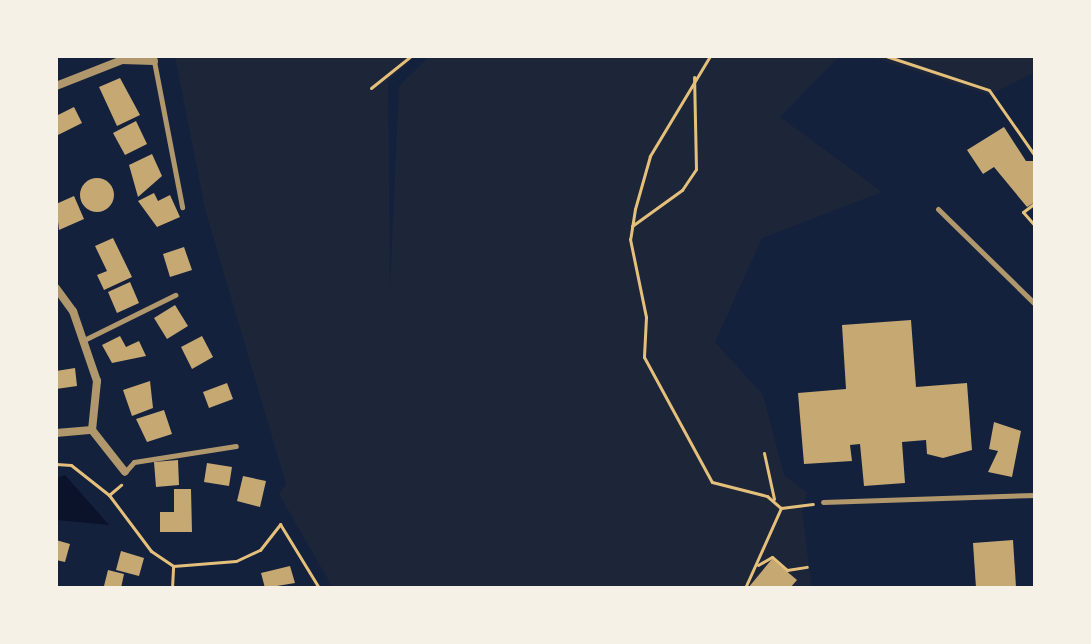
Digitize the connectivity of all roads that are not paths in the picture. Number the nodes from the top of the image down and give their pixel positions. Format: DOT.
graph roads {
  1 [pos="122,58"];
  2 [pos="154,61"];
  3 [pos="56,86"];
  4 [pos="182,207"];
  5 [pos="938,209"];
  6 [pos="56,288"];
  7 [pos="175,295"];
  8 [pos="1035,304"];
  9 [pos="84,340"];
  10 [pos="92,430"];
  11 [pos="56,433"];
  12 [pos="236,446"];
  13 [pos="125,472"];
  14 [pos="1035,495"];
  15 [pos="823,502"];
  1 -- 2 [label="street"];
  1 -- 3 [label="street"];
  2 -- 4 [label="lane"];
  5 -- 8 [label="lane"];
  6 -- 9 [label="street"];
  7 -- 9 [label="lane"];
  9 -- 10 [label="street"];
  10 -- 11 [label="street"];
  10 -- 13 [label="street"];
  12 -- 13 [label="lane"];
  14 -- 15 [label="lane"];
}
